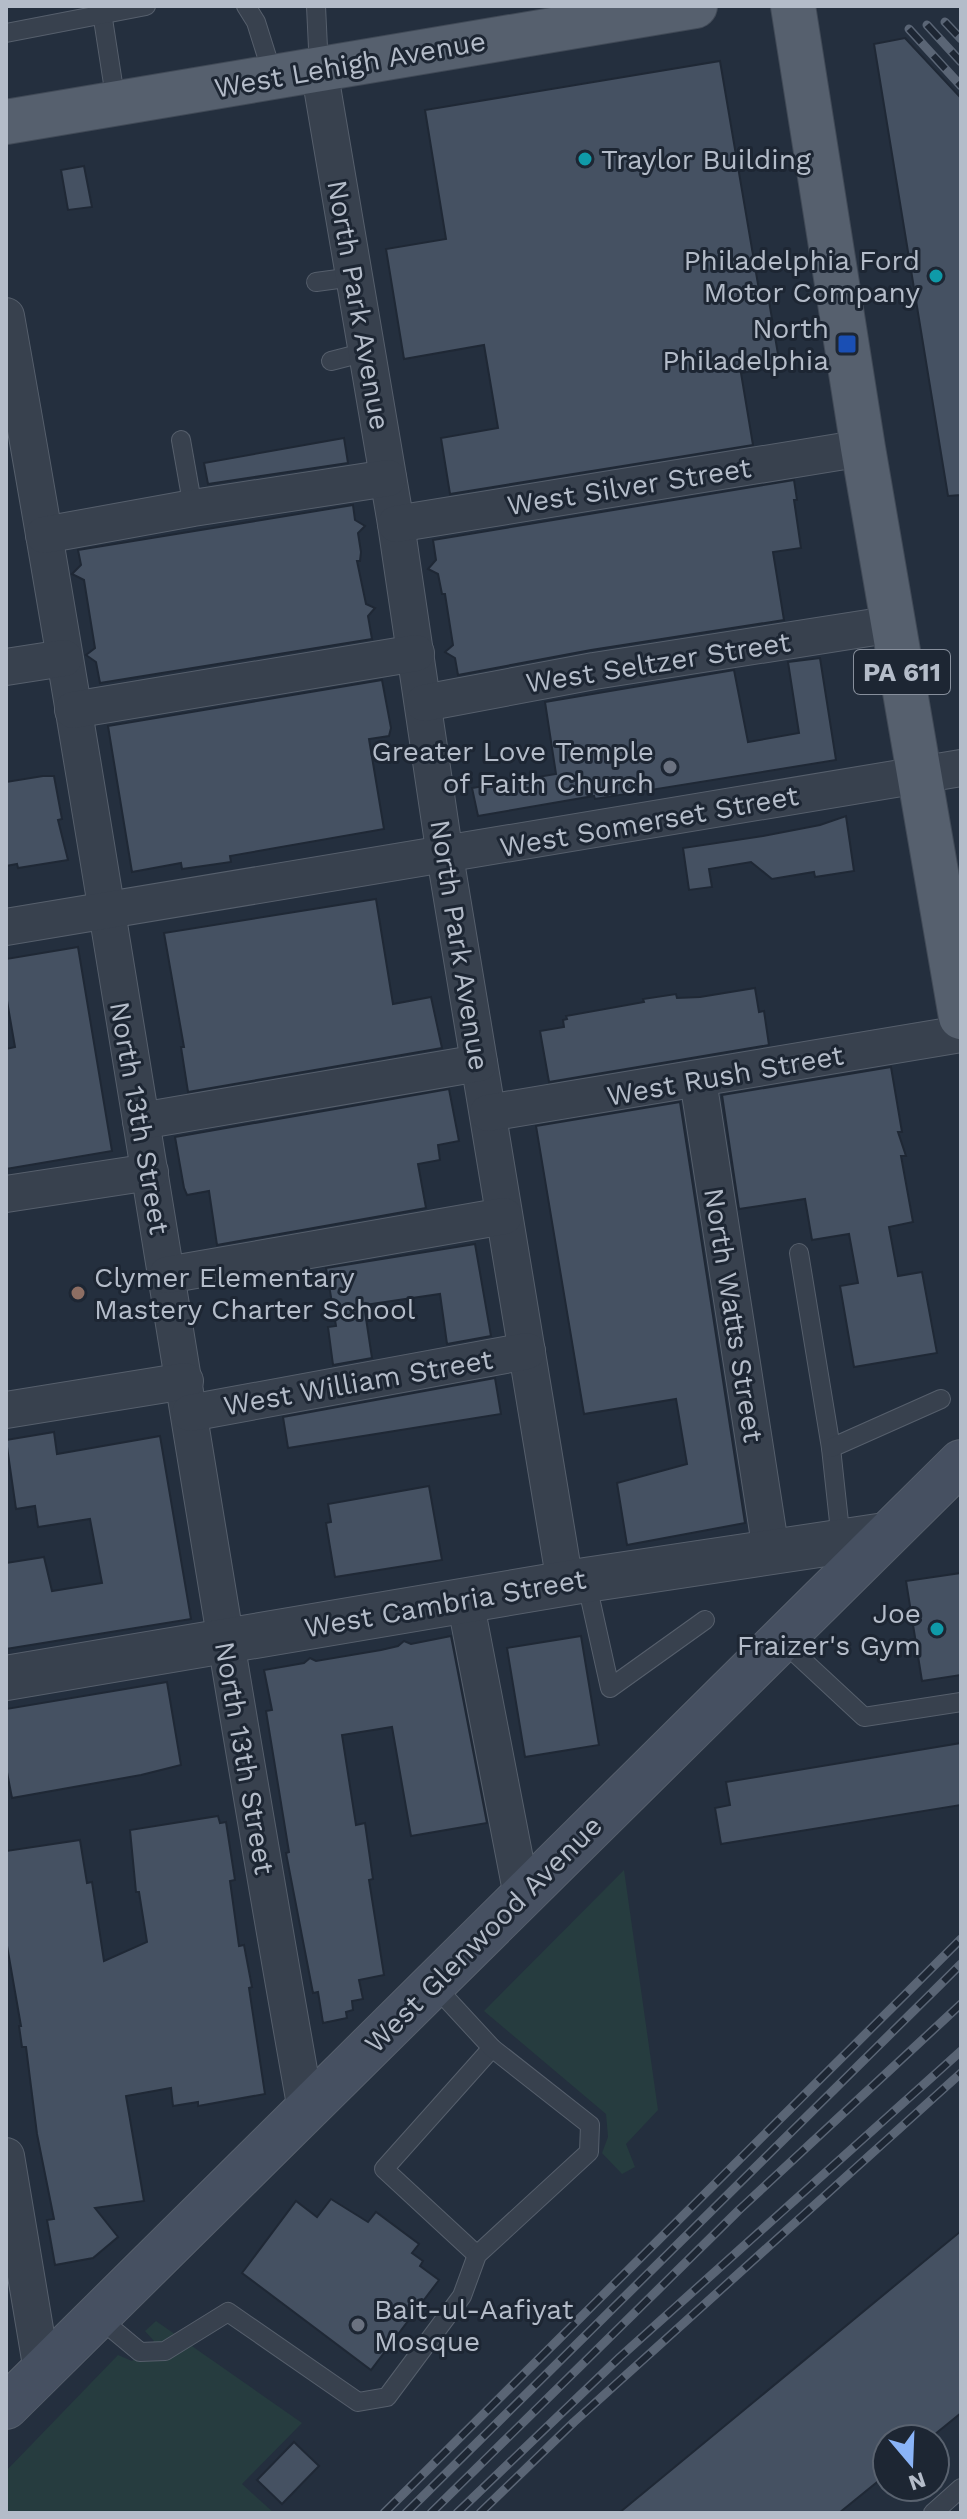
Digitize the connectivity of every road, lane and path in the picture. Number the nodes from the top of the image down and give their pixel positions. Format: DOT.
graph roads {
  1 [pos="146,6"];
  2 [pos="246,6"];
  3 [pos="316,6"];
  4 [pos="695,6"];
  5 [pos="793,6"];
  6 [pos="101,10"];
  7 [pos="6,33"];
  8 [pos="319,69"];
  9 [pos="273,76"];
  10 [pos="116,103"];
  11 [pos="6,122"];
  12 [pos="353,277"];
  13 [pos="316,282"];
  14 [pos="6,316"];
  15 [pos="366,352"];
  16 [pos="331,361"];
  17 [pos="14,405"];
  18 [pos="181,440"];
  19 [pos="863,448"];
  20 [pos="388,478"];
  21 [pos="193,508"];
  22 [pos="396,524"];
  23 [pos="44,535"];
  24 [pos="894,624"];
  25 [pos="416,653"];
  26 [pos="64,658"];
  27 [pos="6,667"];
  28 [pos="424,703"];
  29 [pos="73,710"];
  30 [pos="941,771"];
  31 [pos="445,856"];
  32 [pos="105,911"];
  33 [pos="6,927"];
  34 [pos="960,1012"];
  35 [pos="479,1063"];
  36 [pos="698,1080"];
  37 [pos="488,1113"];
  38 [pos="141,1121"];
  39 [pos="150,1172"];
  40 [pos="6,1194"];
  41 [pos="504,1216"];
  42 [pos="799,1253"];
  43 [pos="167,1275"];
  44 [pos="527,1351"];
  45 [pos="188,1397"];
  46 [pos="941,1399"];
  47 [pos="6,1410"];
  48 [pos="831,1448"];
  49 [pos="961,1462"];
  50 [pos="885,1535"];
  51 [pos="830,1543"];
  52 [pos="771,1551"];
  53 [pos="575,1581"];
  54 [pos="465,1600"];
  55 [pos="705,1620"];
  56 [pos="780,1639"];
  57 [pos="224,1641"];
  58 [pos="6,1678"];
  59 [pos="961,1702"];
  60 [pos="522,1896"];
  61 [pos="433,1984"];
  62 [pos="492,2048"];
  63 [pos="306,2110"];
  64 [pos="6,2156"];
  65 [pos="477,2255"];
  66 [pos="97,2316"];
  67 [pos="42,2371"];
  68 [pos="6,2407"];
  69 [pos="961,2488"];
  70 [pos="933,2513"];
  1 -- 6 [label="lane"];
  2 -- 9 [label="lane"];
  3 -- 8 [label="lane"];
  4 -- 8 [label="main road, West Lehigh Avenue"];
  5 -- 19 [label="main road, PA 611"];
  6 -- 7 [label="lane"];
  6 -- 10 [label="lane"];
  8 -- 9 [label="main road, West Lehigh Avenue"];
  8 -- 12 [label="street, North Park Avenue"];
  9 -- 10 [label="main road, West Lehigh Avenue"];
  10 -- 11 [label="main road, West Lehigh Avenue"];
  12 -- 13 [label="lane"];
  12 -- 15 [label="street, North Park Avenue"];
  14 -- 17 [label="street, North 13th Street"];
  15 -- 16 [label="lane"];
  15 -- 20 [label="street, North Park Avenue"];
  17 -- 23 [label="street, North 13th Street"];
  18 -- 21 [label="lane"];
  19 -- 22 [label="street, West Silver Street"];
  19 -- 24 [label="main road, PA 611"];
  20 -- 21 [label="street"];
  20 -- 22 [label="street, North Park Avenue"];
  21 -- 23 [label="street"];
  22 -- 25 [label="street, North Park Avenue"];
  23 -- 26 [label="street, North 13th Street"];
  24 -- 28 [label="street, West Seltzer Street"];
  24 -- 30 [label="main road, PA 611"];
  25 -- 28 [label="street, North Park Avenue"];
  25 -- 29 [label="street"];
  26 -- 27 [label="street"];
  26 -- 29 [label="street, North 13th Street"];
  28 -- 31 [label="street, North Park Avenue"];
  29 -- 32 [label="street, North 13th Street"];
  30 -- 31 [label="street, West Somerset Street"];
  30 -- 34 [label="main road, PA 611"];
  31 -- 32 [label="street, West Somerset Street"];
  31 -- 35 [label="street, North Park Avenue"];
  32 -- 33 [label="street, West Somerset Street"];
  32 -- 38 [label="street, North 13th Street"];
  34 -- 36 [label="street, West Rush Street"];
  35 -- 37 [label="street, North Park Avenue"];
  35 -- 38 [label="street"];
  36 -- 37 [label="street, West Rush Street"];
  36 -- 52 [label="street, North Watts Street"];
  37 -- 41 [label="street, North Park Avenue"];
  38 -- 39 [label="street, North 13th Street"];
  39 -- 40 [label="street"];
  39 -- 43 [label="street, North 13th Street"];
  41 -- 43 [label="street"];
  41 -- 44 [label="street, North Park Avenue"];
  42 -- 48 [label="lane"];
  43 -- 45 [label="street, North 13th Street"];
  44 -- 45 [label="street, West William Street"];
  44 -- 53 [label="street, North Park Avenue"];
  45 -- 47 [label="street, West William Street"];
  45 -- 57 [label="street, North 13th Street"];
  46 -- 48 [label="lane"];
  48 -- 51 [label="lane"];
  49 -- 50 [label="main road, West Glenwood Avenue"];
  50 -- 51 [label="street, West Cambria Street"];
  50 -- 56 [label="main road, West Glenwood Avenue"];
  51 -- 52 [label="street, West Cambria Street"];
  52 -- 53 [label="street, West Cambria Street"];
  53 -- 54 [label="street, West Cambria Street"];
  53 -- 55 [label="lane"];
  54 -- 57 [label="street, West Cambria Street"];
  54 -- 60 [label="street"];
  56 -- 59 [label="lane"];
  56 -- 60 [label="main road, West Glenwood Avenue"];
  57 -- 58 [label="street, West Cambria Street"];
  57 -- 63 [label="street, North 13th Street"];
  60 -- 61 [label="main road, West Glenwood Avenue"];
  61 -- 62 [label="lane"];
  61 -- 63 [label="main road, West Glenwood Avenue"];
  62 -- 65 [label="lane"];
  62 -- 65 [label="lane"];
  63 -- 66 [label="main road, West Glenwood Avenue"];
  64 -- 67 [label="street"];
  65 -- 66 [label="lane"];
  66 -- 67 [label="main road, West Glenwood Avenue"];
  67 -- 68 [label="main road, West Glenwood Avenue"];
  69 -- 70 [label="lane"];
}
